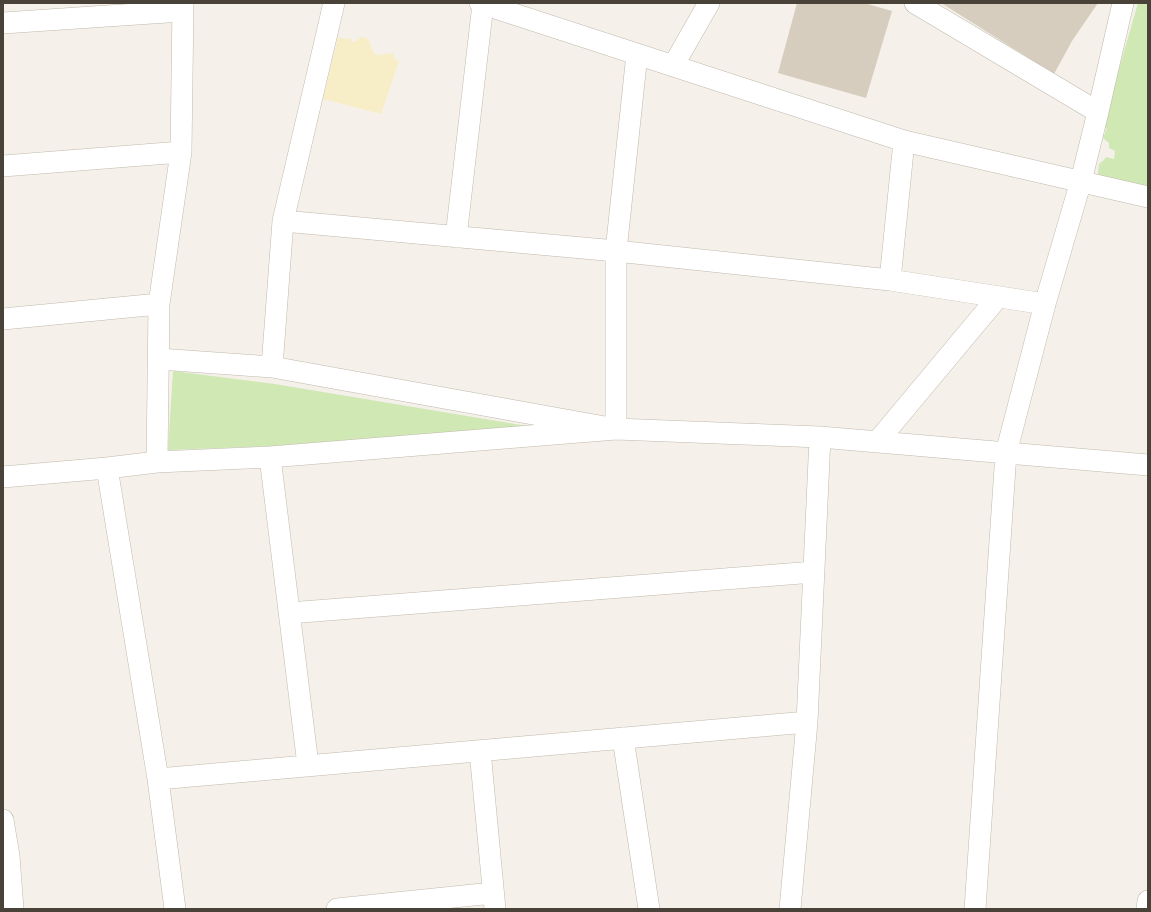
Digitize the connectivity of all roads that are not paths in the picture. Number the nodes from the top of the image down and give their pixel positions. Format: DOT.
graph roads {
  1 [pos="334,3"];
  2 [pos="709,3"];
  3 [pos="915,3"];
  4 [pos="1123,3"];
  5 [pos="482,4"];
  6 [pos="182,7"];
  7 [pos="512,8"];
  8 [pos="3,23"];
  9 [pos="637,54"];
  10 [pos="673,66"];
  11 [pos="1098,112"];
  12 [pos="904,141"];
  13 [pos="181,152"];
  14 [pos="3,166"];
  15 [pos="1080,181"];
  16 [pos="1148,197"];
  17 [pos="282,221"];
  18 [pos="456,237"];
  19 [pos="616,251"];
  20 [pos="890,280"];
  21 [pos="998,297"];
  22 [pos="159,304"];
  23 [pos="1045,304"];
  24 [pos="3,320"];
  25 [pos="159,359"];
  26 [pos="272,367"];
  27 [pos="616,429"];
  28 [pos="820,437"];
  29 [pos="877,442"];
  30 [pos="1006,453"];
  31 [pos="270,457"];
  32 [pos="156,462"];
  33 [pos="1148,465"];
  34 [pos="107,468"];
  35 [pos="3,477"];
  36 [pos="814,572"];
  37 [pos="289,613"];
  38 [pos="807,722"];
  39 [pos="623,738"];
  40 [pos="480,751"];
  41 [pos="308,765"];
  42 [pos="158,779"];
  43 [pos="3,820"];
  44 [pos="6,856"];
  45 [pos="494,901"];
  46 [pos="1148,901"];
  47 [pos="13,909"];
  48 [pos="175,909"];
  49 [pos="337,909"];
  50 [pos="649,909"];
  51 [pos="790,909"];
  52 [pos="975,909"];
  53 [pos="1147,909"];
  1 -- 17 [label="street"];
  2 -- 10 [label="street"];
  3 -- 11 [label="street"];
  4 -- 11 [label="street"];
  5 -- 7 [label="street"];
  5 -- 18 [label="street"];
  6 -- 8 [label="street"];
  6 -- 13 [label="street"];
  7 -- 9 [label="street"];
  9 -- 10 [label="street"];
  9 -- 19 [label="street"];
  10 -- 12 [label="street"];
  11 -- 15 [label="street"];
  12 -- 15 [label="street"];
  12 -- 20 [label="street"];
  13 -- 14 [label="street"];
  13 -- 22 [label="street"];
  15 -- 16 [label="street"];
  15 -- 23 [label="street"];
  17 -- 18 [label="street"];
  17 -- 26 [label="street"];
  18 -- 19 [label="street"];
  19 -- 20 [label="street"];
  19 -- 27 [label="street"];
  20 -- 21 [label="street"];
  21 -- 23 [label="street"];
  21 -- 29 [label="street"];
  22 -- 24 [label="street"];
  22 -- 25 [label="street"];
  23 -- 30 [label="street"];
  25 -- 26 [label="street"];
  25 -- 32 [label="street"];
  26 -- 27 [label="street"];
  27 -- 28 [label="street"];
  27 -- 31 [label="street"];
  28 -- 29 [label="street"];
  28 -- 36 [label="street"];
  29 -- 30 [label="street"];
  30 -- 33 [label="street"];
  30 -- 52 [label="street"];
  31 -- 32 [label="street"];
  31 -- 37 [label="street"];
  32 -- 34 [label="street"];
  34 -- 35 [label="street"];
  34 -- 42 [label="street"];
  36 -- 37 [label="street"];
  36 -- 38 [label="street"];
  37 -- 41 [label="street"];
  38 -- 39 [label="street"];
  38 -- 51 [label="street"];
  39 -- 40 [label="street"];
  39 -- 50 [label="street"];
  40 -- 41 [label="street"];
  40 -- 45 [label="street"];
  41 -- 42 [label="street"];
  42 -- 48 [label="street"];
  43 -- 44 [label="street"];
  44 -- 47 [label="street"];
  45 -- 49 [label="street"];
  46 -- 53 [label="street"];
}
